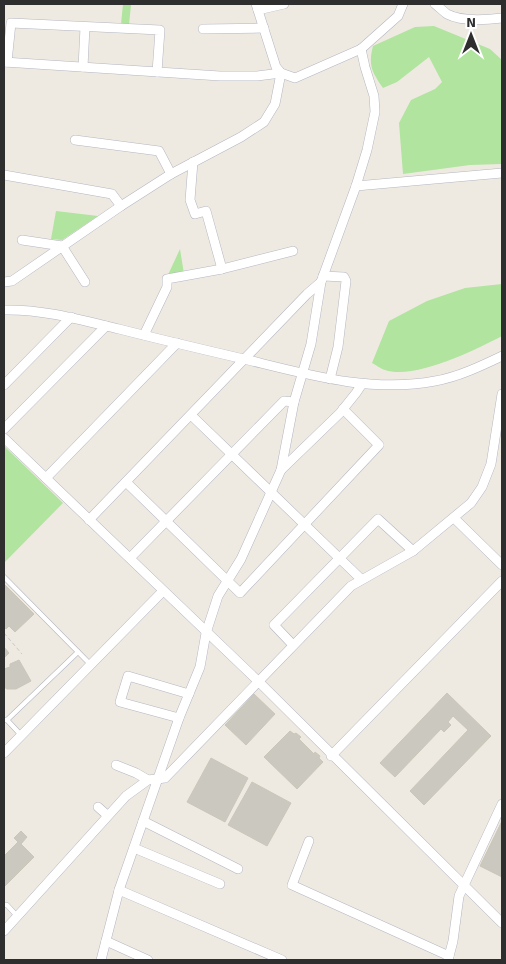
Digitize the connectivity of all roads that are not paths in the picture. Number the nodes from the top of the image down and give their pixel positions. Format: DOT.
graph roads {
  1 [pos="284,4"];
  2 [pos="403,4"];
  3 [pos="435,4"];
  4 [pos="257,7"];
  5 [pos="502,18"];
  6 [pos="85,27"];
  7 [pos="264,28"];
  8 [pos="204,29"];
  9 [pos="361,49"];
  10 [pos="6,62"];
  11 [pos="83,67"];
  12 [pos="157,72"];
  13 [pos="281,74"];
  14 [pos="75,140"];
  15 [pos="193,162"];
  16 [pos="502,173"];
  17 [pos="171,174"];
  18 [pos="4,175"];
  19 [pos="356,186"];
  20 [pos="121,206"];
  21 [pos="22,240"];
  22 [pos="62,246"];
  23 [pos="293,251"];
  24 [pos="222,269"];
  25 [pos="322,279"];
  26 [pos="4,282"];
  27 [pos="84,282"];
  28 [pos="4,310"];
  29 [pos="71,317"];
  30 [pos="106,326"];
  31 [pos="144,335"];
  32 [pos="177,343"];
  33 [pos="502,356"];
  34 [pos="244,359"];
  35 [pos="302,373"];
  36 [pos="330,379"];
  37 [pos="4,384"];
  38 [pos="362,384"];
  39 [pos="502,394"];
  40 [pos="294,402"];
  41 [pos="343,409"];
  42 [pos="190,415"];
  43 [pos="4,429"];
  44 [pos="4,438"];
  45 [pos="232,454"];
  46 [pos="281,470"];
  47 [pos="46,478"];
  48 [pos="126,482"];
  49 [pos="271,492"];
  50 [pos="454,518"];
  51 [pos="89,520"];
  52 [pos="166,521"];
  53 [pos="304,525"];
  54 [pos="413,551"];
  55 [pos="339,557"];
  56 [pos="130,558"];
  57 [pos="502,565"];
  58 [pos="4,577"];
  59 [pos="361,579"];
  60 [pos="227,580"];
  61 [pos="502,581"];
  62 [pos="162,591"];
  63 [pos="206,633"];
  64 [pos="293,645"];
  65 [pos="78,652"];
  66 [pos="90,664"];
  67 [pos="258,682"];
  68 [pos="189,694"];
  69 [pos="179,718"];
  70 [pos="6,720"];
  71 [pos="21,735"];
  72 [pos="4,753"];
  73 [pos="331,756"];
  74 [pos="116,765"];
  75 [pos="158,779"];
  76 [pos="148,780"];
  77 [pos="502,804"];
  78 [pos="98,807"];
  79 [pos="107,816"];
  80 [pos="143,822"];
  81 [pos="309,841"];
  82 [pos="134,848"];
  83 [pos="238,869"];
  84 [pos="220,884"];
  85 [pos="464,886"];
  86 [pos="119,890"];
  87 [pos="4,905"];
  88 [pos="17,916"];
  89 [pos="502,923"];
  90 [pos="4,931"];
  91 [pos="106,942"];
  92 [pos="448,958"];
  93 [pos="101,960"];
  94 [pos="148,960"];
  95 [pos="282,960"];
  1 -- 4 [label="street"];
  2 -- 9 [label="street"];
  3 -- 5 [label="street"];
  4 -- 7 [label="street"];
  6 -- 10 [label="street"];
  6 -- 11 [label="street"];
  6 -- 12 [label="street"];
  7 -- 8 [label="street"];
  7 -- 13 [label="street"];
  9 -- 13 [label="street"];
  9 -- 19 [label="street"];
  10 -- 11 [label="street"];
  11 -- 12 [label="street"];
  12 -- 13 [label="street"];
  13 -- 15 [label="street"];
  14 -- 17 [label="street"];
  15 -- 17 [label="street"];
  15 -- 24 [label="street"];
  16 -- 19 [label="street"];
  17 -- 20 [label="street"];
  18 -- 20 [label="street"];
  19 -- 25 [label="street"];
  20 -- 22 [label="street"];
  21 -- 22 [label="street"];
  22 -- 26 [label="street"];
  22 -- 27 [label="street"];
  23 -- 24 [label="street"];
  24 -- 31 [label="street"];
  25 -- 34 [label="street"];
  25 -- 35 [label="street"];
  25 -- 36 [label="street"];
  28 -- 29 [label="street"];
  29 -- 30 [label="street"];
  29 -- 37 [label="street"];
  30 -- 31 [label="street"];
  30 -- 43 [label="street"];
  31 -- 32 [label="street"];
  32 -- 34 [label="street"];
  32 -- 47 [label="street"];
  33 -- 38 [label="street"];
  34 -- 35 [label="street"];
  34 -- 42 [label="street"];
  35 -- 36 [label="street"];
  35 -- 40 [label="street"];
  36 -- 38 [label="street"];
  38 -- 41 [label="street"];
  39 -- 50 [label="street"];
  40 -- 45 [label="street"];
  40 -- 46 [label="street"];
  41 -- 46 [label="street"];
  41 -- 53 [label="street"];
  42 -- 45 [label="street"];
  42 -- 48 [label="street"];
  44 -- 47 [label="street"];
  45 -- 49 [label="street"];
  45 -- 52 [label="street"];
  46 -- 49 [label="street"];
  47 -- 51 [label="street"];
  48 -- 51 [label="street"];
  48 -- 52 [label="street"];
  49 -- 53 [label="street"];
  49 -- 60 [label="street"];
  50 -- 54 [label="street"];
  50 -- 57 [label="street"];
  51 -- 56 [label="street"];
  52 -- 56 [label="street"];
  52 -- 60 [label="street"];
  53 -- 55 [label="street"];
  53 -- 60 [label="street"];
  54 -- 55 [label="street"];
  54 -- 59 [label="street"];
  55 -- 59 [label="street"];
  55 -- 64 [label="street"];
  56 -- 62 [label="street"];
  58 -- 65 [label="lane"];
  59 -- 64 [label="street"];
  60 -- 63 [label="street"];
  61 -- 73 [label="street"];
  62 -- 63 [label="street"];
  62 -- 66 [label="street"];
  63 -- 67 [label="street"];
  63 -- 68 [label="street"];
  64 -- 67 [label="street"];
  65 -- 66 [label="lane"];
  65 -- 70 [label="lane"];
  66 -- 71 [label="street"];
  67 -- 73 [label="street"];
  67 -- 75 [label="street"];
  68 -- 69 [label="street"];
  68 -- 69 [label="street"];
  69 -- 75 [label="street"];
  70 -- 71 [label="lane"];
  71 -- 72 [label="street"];
  73 -- 85 [label="street"];
  74 -- 76 [label="street"];
  75 -- 76 [label="street"];
  75 -- 80 [label="street"];
  76 -- 79 [label="street"];
  77 -- 85 [label="street"];
  78 -- 79 [label="street"];
  79 -- 88 [label="street"];
  80 -- 82 [label="street"];
  80 -- 83 [label="street"];
  81 -- 92 [label="street"];
  82 -- 84 [label="street"];
  82 -- 86 [label="street"];
  85 -- 89 [label="street"];
  85 -- 92 [label="street"];
  86 -- 91 [label="street"];
  86 -- 95 [label="street"];
  87 -- 88 [label="lane"];
  88 -- 90 [label="street"];
  91 -- 93 [label="street"];
  91 -- 94 [label="street"];
}
